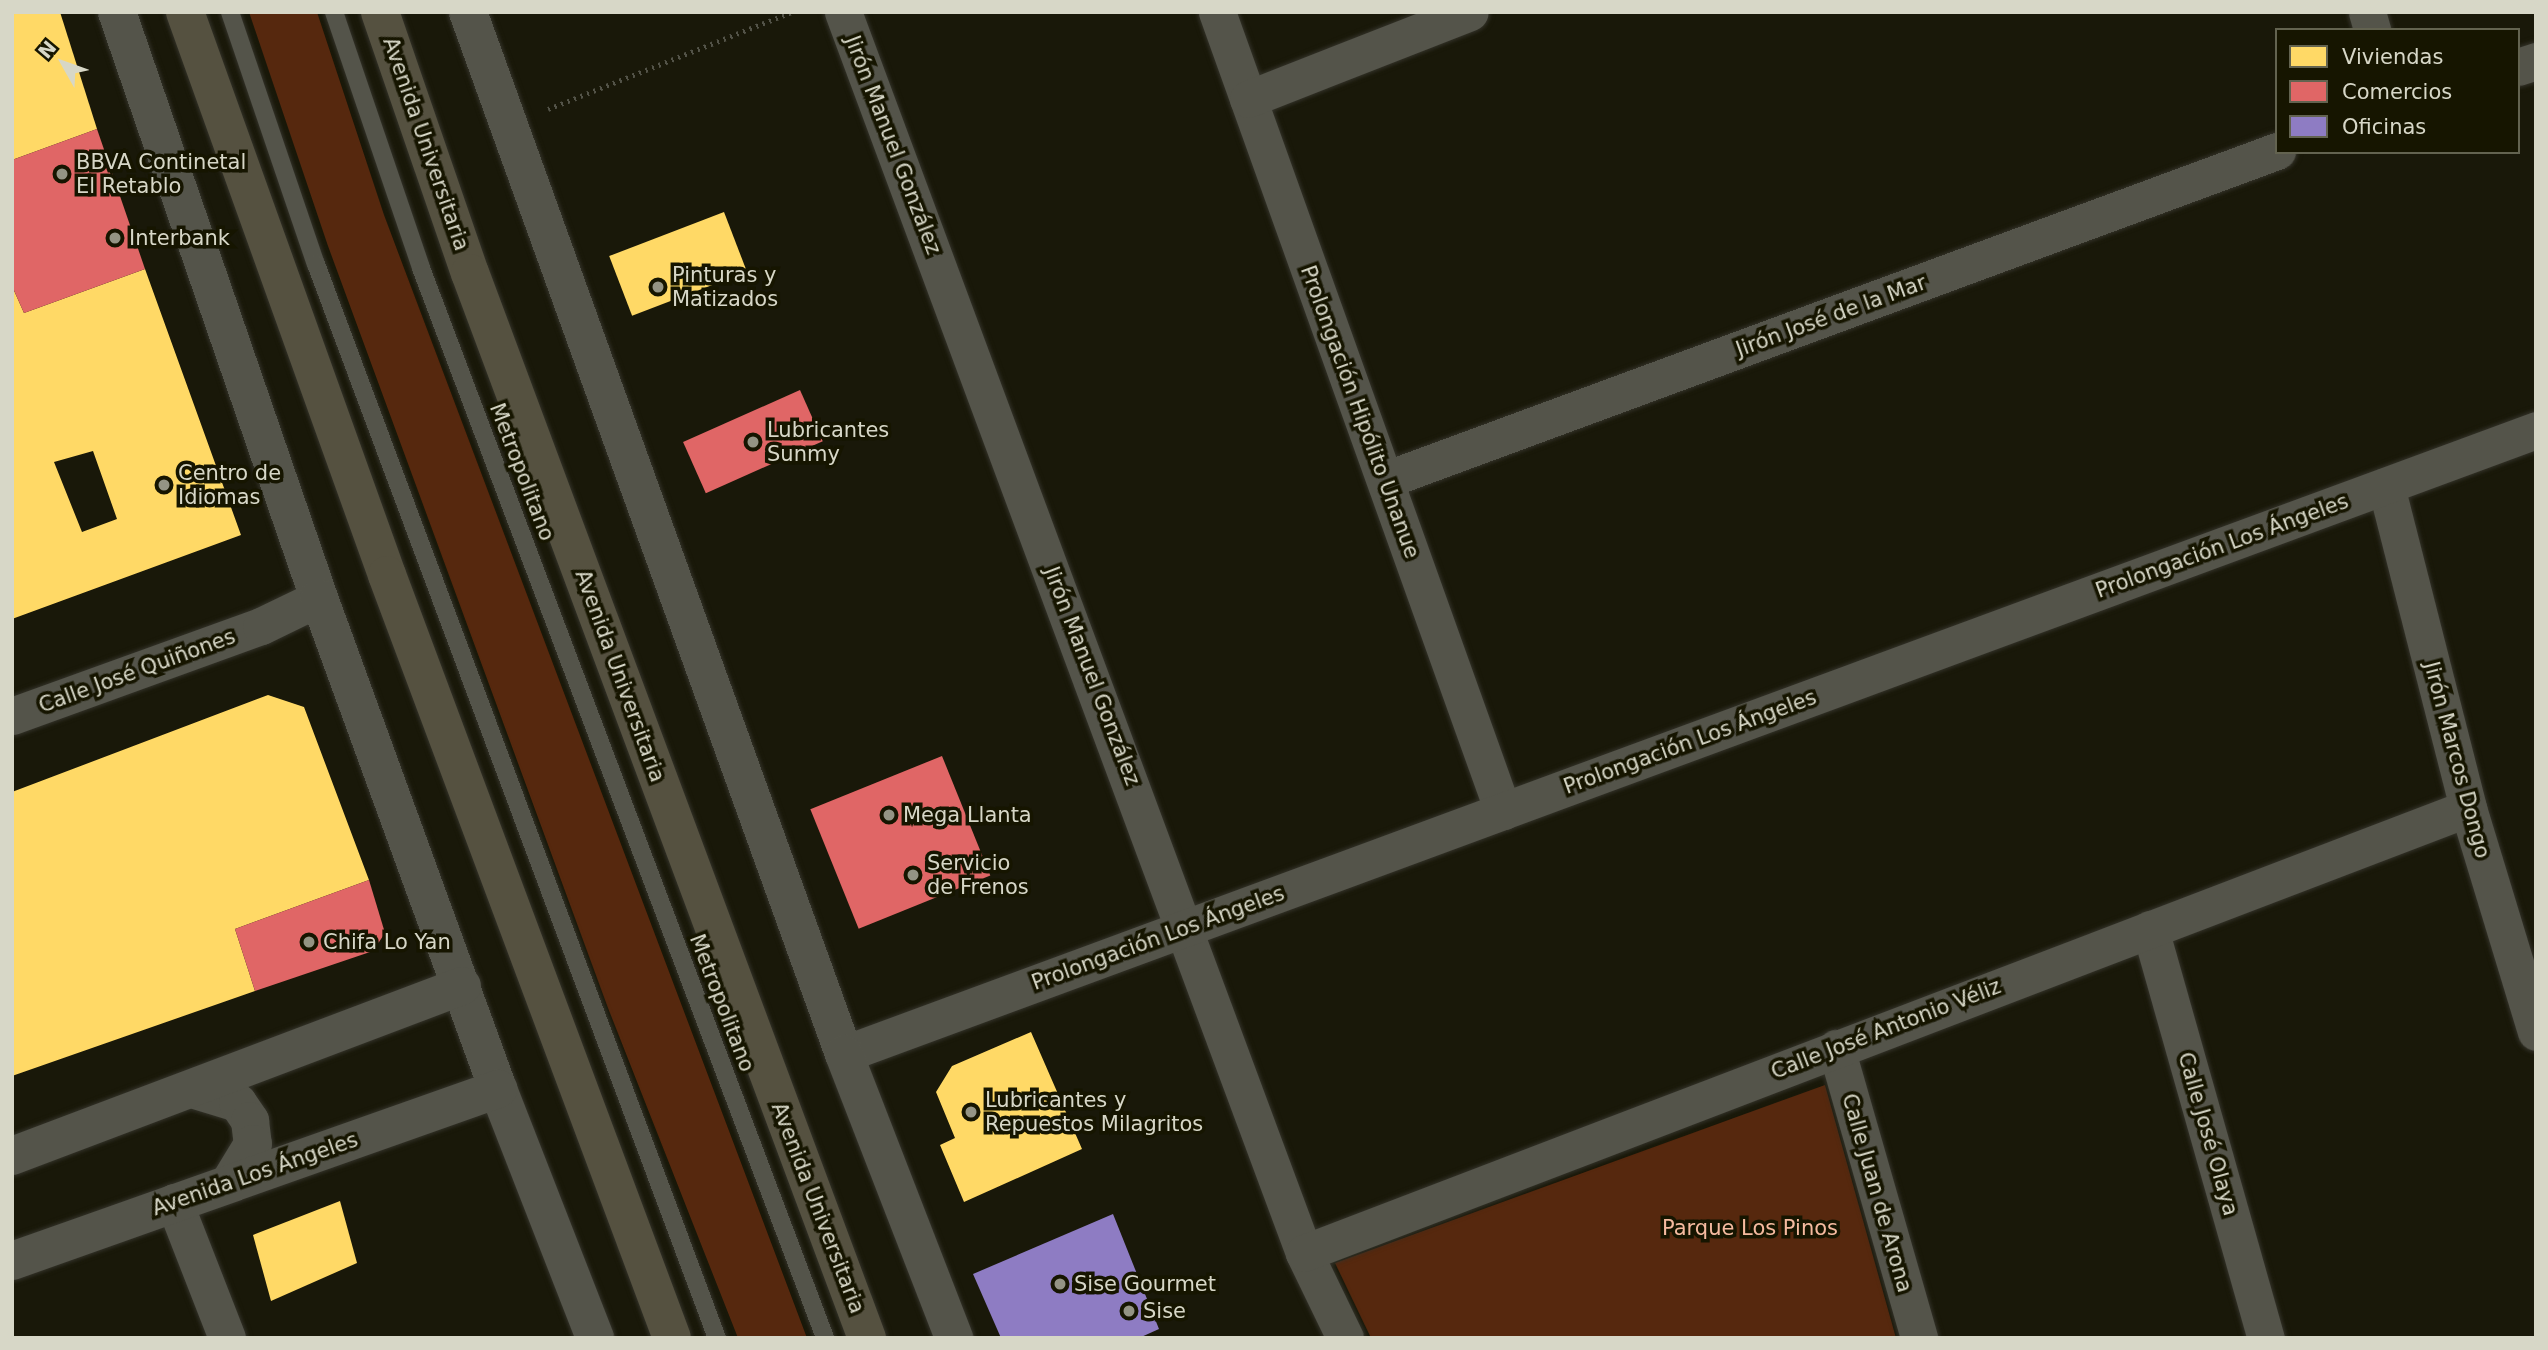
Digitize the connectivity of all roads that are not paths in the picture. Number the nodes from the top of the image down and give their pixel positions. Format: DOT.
graph roads {
  1 [pos="117,12"];
  2 [pos="185,12"];
  3 [pos="230,12"];
  4 [pos="334,12"];
  5 [pos="380,12"];
  6 [pos="468,12"];
  7 [pos="844,12"];
  8 [pos="1217,12"];
  9 [pos="1470,12"];
  10 [pos="1248,99"];
  11 [pos="2275,153"];
  12 [pos="2536,430"];
  13 [pos="1384,480"];
  14 [pos="2386,486"];
  15 [pos="319,598"];
  16 [pos="12,716"];
  17 [pos="2468,808"];
  18 [pos="1503,811"];
  19 [pos="1186,928"];
  20 [pos="2150,929"];
  21 [pos="462,986"];
  22 [pos="2536,1032"];
  23 [pos="1836,1048"];
  24 [pos="844,1054"];
  25 [pos="192,1089"];
  26 [pos="498,1089"];
  27 [pos="12,1156"];
  28 [pos="230,1182"];
  29 [pos="174,1202"];
  30 [pos="1304,1253"];
  31 [pos="12,1261"];
  32 [pos="227,1338"];
  33 [pos="595,1338"];
  34 [pos="672,1338"];
  35 [pos="718,1338"];
  36 [pos="825,1338"];
  37 [pos="867,1338"];
  38 [pos="954,1338"];
  39 [pos="1345,1338"];
  40 [pos="1919,1338"];
  41 [pos="2266,1338"];
  1 -- 15 [label="street"];
  2 -- 34 [label="main road"];
  3 -- 35 [label="lane"];
  4 -- 36 [label="lane, Metropolitano"];
  5 -- 37 [label="main road, Avenida Universitaria"];
  6 -- 24 [label="street"];
  7 -- 19 [label="street, Jirón Manuel González"];
  8 -- 10 [label="street, Prolongación Hipólito Unanue"];
  9 -- 10 [label="street"];
  10 -- 13 [label="street, Prolongación Hipólito Unanue"];
  11 -- 13 [label="street, Jirón José de la Mar"];
  12 -- 14 [label="street, Prolongación Los Ángeles"];
  13 -- 18 [label="street, Prolongación Hipólito Unanue"];
  14 -- 17 [label="street, Jirón Marcos Dongo"];
  14 -- 18 [label="street, Prolongación Los Ángeles"];
  15 -- 16 [label="street, Calle José Quiñones"];
  15 -- 21 [label="street"];
  17 -- 20 [label="street, Calle José Antonio Véliz"];
  17 -- 22 [label="street, Jirón Marcos Dongo"];
  18 -- 19 [label="street, Prolongación Los Ángeles"];
  19 -- 24 [label="street, Prolongación Los Ángeles"];
  19 -- 30 [label="street, Jirón Manuel González"];
  20 -- 23 [label="street, Calle José Antonio Véliz"];
  20 -- 41 [label="street, Calle José Olaya"];
  21 -- 25 [label="street"];
  21 -- 26 [label="street"];
  23 -- 30 [label="street, Calle José Antonio Véliz"];
  23 -- 40 [label="street, Calle Juan de Arona"];
  24 -- 38 [label="street"];
  25 -- 27 [label="street"];
  25 -- 28 [label="street"];
  26 -- 28 [label="street, Avenida Los Ángeles"];
  26 -- 33 [label="street"];
  28 -- 29 [label="street, Avenida Los Ángeles"];
  29 -- 31 [label="street, Avenida Los Ángeles"];
  29 -- 32 [label="street"];
  30 -- 39 [label="street, Jirón Manuel González"];
}
